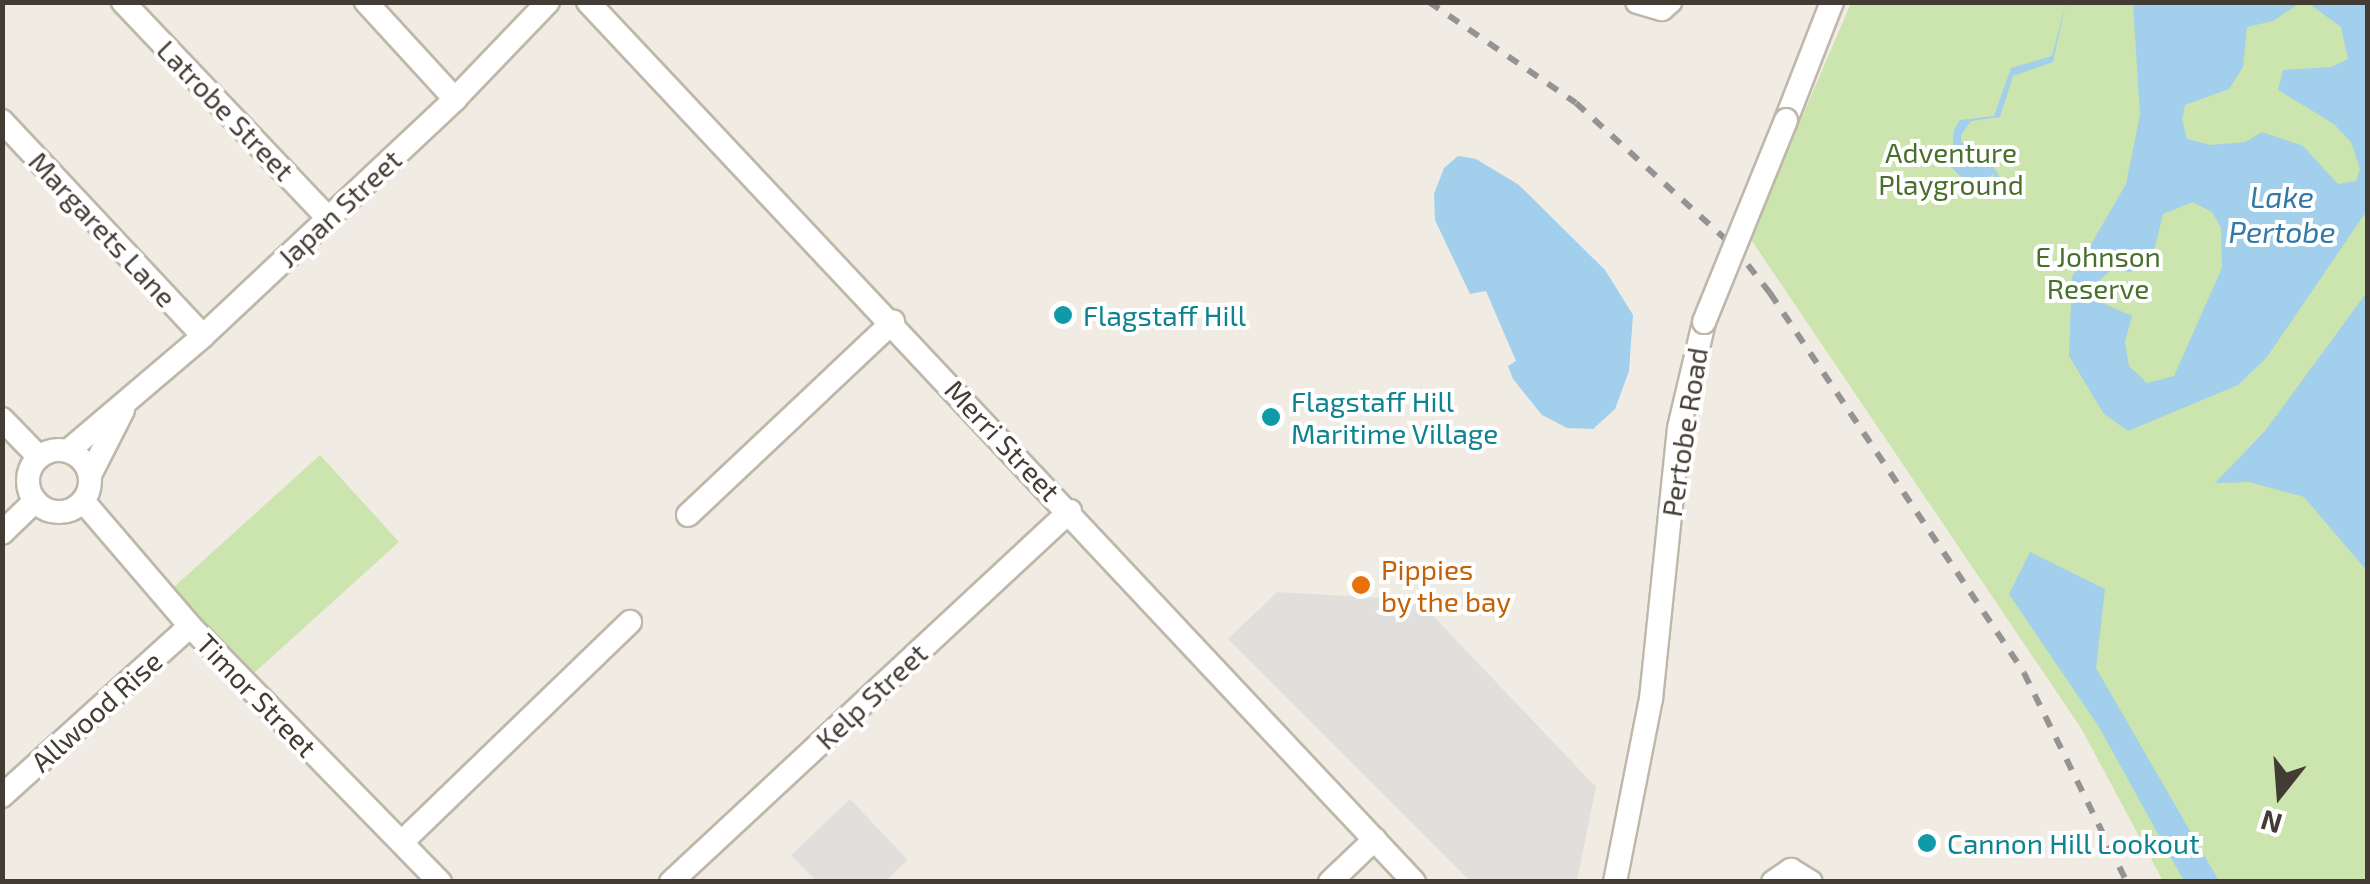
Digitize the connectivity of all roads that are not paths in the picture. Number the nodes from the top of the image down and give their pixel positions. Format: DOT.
graph roads {
  1 [pos="124,2"];
  2 [pos="366,2"];
  3 [pos="548,2"];
  4 [pos="588,2"];
  5 [pos="1637,2"];
  6 [pos="1670,2"];
  7 [pos="1832,2"];
  8 [pos="455,100"];
  9 [pos="2,121"];
  10 [pos="328,218"];
  11 [pos="893,322"];
  12 [pos="203,336"];
  13 [pos="125,407"];
  14 [pos="2,420"];
  15 [pos="68,451"];
  16 [pos="39,458"];
  17 [pos="90,475"];
  18 [pos="35,501"];
  19 [pos="83,501"];
  20 [pos="1070,511"];
  21 [pos="688,515"];
  22 [pos="2,533"];
  23 [pos="630,622"];
  24 [pos="190,626"];
  25 [pos="2,796"];
  26 [pos="1375,839"];
  27 [pos="402,842"];
  28 [pos="440,882"];
  29 [pos="671,882"];
  30 [pos="1330,882"];
  31 [pos="1414,882"];
  32 [pos="1615,882"];
  33 [pos="1773,882"];
  34 [pos="1812,882"];
  1 -- 10 [label="street, Latrobe Street"];
  2 -- 8 [label="street"];
  3 -- 8 [label="street, Japan Street"];
  4 -- 11 [label="street, Merri Street"];
  5 -- 6 [label="street"];
  7 -- 32 [label="street, Pertobe Road, bridge"];
  8 -- 10 [label="street, Japan Street"];
  9 -- 12 [label="street, Margarets Lane"];
  10 -- 12 [label="street, Japan Street"];
  11 -- 20 [label="street, Merri Street"];
  11 -- 21 [label="street"];
  12 -- 13 [label="street, Japan Street"];
  13 -- 15 [label="street, Japan Street"];
  13 -- 17 [label="street, Japan Street"];
  14 -- 16 [label="street"];
  15 -- 16 [label="street"];
  15 -- 17 [label="street"];
  16 -- 18 [label="street"];
  17 -- 19 [label="street"];
  18 -- 19 [label="street"];
  18 -- 22 [label="street"];
  19 -- 24 [label="street, Timor Street"];
  20 -- 26 [label="street, Merri Street"];
  20 -- 29 [label="street, Kelp Street"];
  23 -- 27 [label="street"];
  24 -- 25 [label="street, Allwood Rise"];
  24 -- 27 [label="street, Timor Street"];
  26 -- 30 [label="street"];
  26 -- 31 [label="street, Merri Street"];
  27 -- 28 [label="street, Timor Street"];
  33 -- 34 [label="street"];
}
